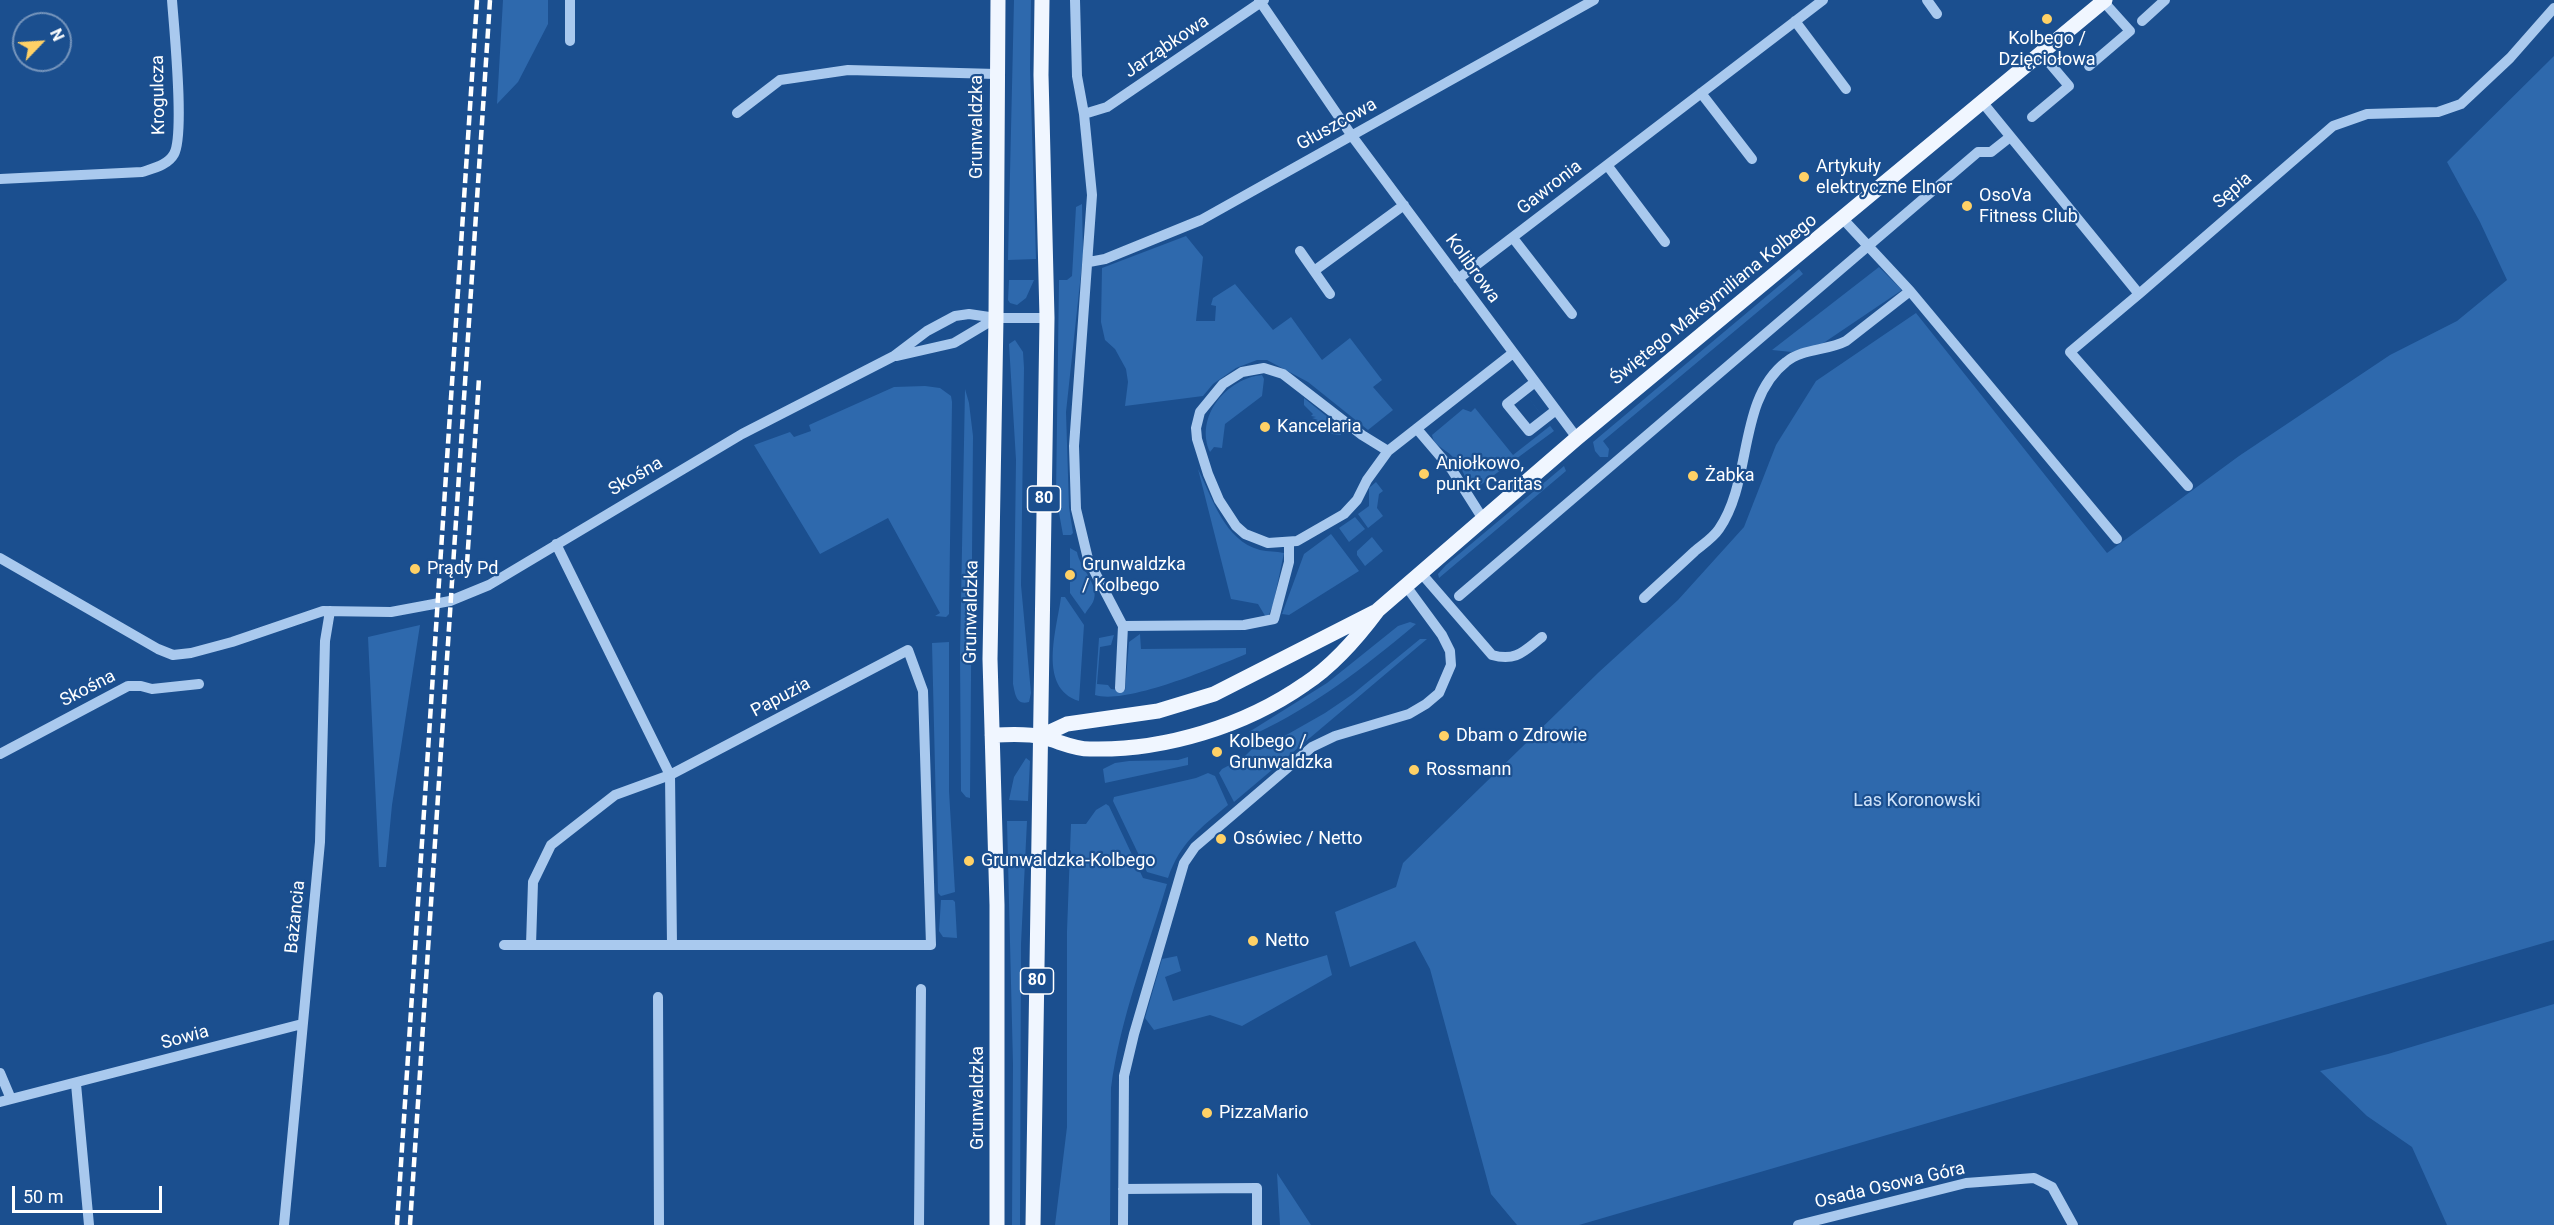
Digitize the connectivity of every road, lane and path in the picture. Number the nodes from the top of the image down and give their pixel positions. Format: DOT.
graph roads {
  1 [pos="172,0"];
  2 [pos="570,0"];
  3 [pos="998,0"];
  4 [pos="1042,0"];
  5 [pos="1075,0"];
  6 [pos="1594,0"];
  7 [pos="1822,0"];
  8 [pos="1927,0"];
  9 [pos="2104,0"];
  10 [pos="2165,0"];
  11 [pos="1262,1"];
  12 [pos="2554,8"];
  13 [pos="1937,14"];
  14 [pos="1795,21"];
  15 [pos="2142,21"];
  16 [pos="570,40"];
  17 [pos="2042,53"];
  18 [pos="2089,66"];
  19 [pos="996,74"];
  20 [pos="1846,89"];
  21 [pos="1701,93"];
  22 [pos="1983,103"];
  23 [pos="737,113"];
  24 [pos="1084,114"];
  25 [pos="2032,117"];
  26 [pos="1352,136"];
  27 [pos="2010,137"];
  28 [pos="1752,159"];
  29 [pos="1607,165"];
  30 [pos="0,179"];
  31 [pos="1404,205"];
  32 [pos="1844,219"];
  33 [pos="1513,238"];
  34 [pos="1665,242"];
  35 [pos="1868,246"];
  36 [pos="1300,251"];
  37 [pos="1089,262"];
  38 [pos="1314,271"];
  39 [pos="1458,279"];
  40 [pos="1910,291"];
  41 [pos="1330,294"];
  42 [pos="2139,294"];
  43 [pos="1572,314"];
  44 [pos="996,318"];
  45 [pos="1047,318"];
  46 [pos="1513,353"];
  47 [pos="894,356"];
  48 [pos="1535,382"];
  49 [pos="1556,410"];
  50 [pos="1417,429"];
  51 [pos="1577,438"];
  52 [pos="1388,451"];
  53 [pos="2188,486"];
  54 [pos="1484,519"];
  55 [pos="2117,540"];
  56 [pos="1288,543"];
  57 [pos="556,544"];
  58 [pos="0,558"];
  59 [pos="1421,573"];
  60 [pos="1406,586"];
  61 [pos="1459,596"];
  62 [pos="1644,598"];
  63 [pos="1378,610"];
  64 [pos="327,611"];
  65 [pos="1123,626"];
  66 [pos="1542,637"];
  67 [pos="199,684"];
  68 [pos="1120,688"];
  69 [pos="992,735"];
  70 [pos="1041,736"];
  71 [pos="0,754"];
  72 [pos="670,775"];
  73 [pos="504,945"];
  74 [pos="531,945"];
  75 [pos="672,945"];
  76 [pos="921,989"];
  77 [pos="658,997"];
  78 [pos="302,1024"];
  79 [pos="0,1073"];
  80 [pos="76,1084"];
  81 [pos="6,1101"];
  82 [pos="1123,1189"];
  83 [pos="90,1225"];
  84 [pos="284,1225"];
  85 [pos="659,1225"];
  86 [pos="919,1225"];
  87 [pos="997,1225"];
  88 [pos="1033,1225"];
  89 [pos="1123,1225"];
  90 [pos="1257,1225"];
  91 [pos="1798,1225"];
  92 [pos="2073,1225"];
  1 -- 30 [label="street, Krogulcza"];
  2 -- 16 [label="street"];
  3 -- 19 [label="main road, Grunwaldzka / 80"];
  4 -- 45 [label="main road, 80"];
  5 -- 24 [label="street"];
  6 -- 26 [label="street, Głuszcowa"];
  7 -- 14 [label="street, Gawronia"];
  8 -- 13 [label="street"];
  9 -- 17 [label="main road, Świętego Maksymiliana Kolbego"];
  9 -- 18 [label="street"];
  10 -- 15 [label="street"];
  11 -- 24 [label="street, Jarząbkowa"];
  11 -- 26 [label="street, Kolibrowa"];
  12 -- 42 [label="street, Sępia"];
  14 -- 20 [label="street"];
  14 -- 21 [label="street, Gawronia"];
  17 -- 22 [label="main road, Świętego Maksymiliana Kolbego"];
  17 -- 25 [label="street"];
  19 -- 23 [label="street"];
  19 -- 44 [label="main road, Grunwaldzka / 80"];
  21 -- 28 [label="street"];
  21 -- 29 [label="street, Gawronia"];
  22 -- 27 [label="street"];
  22 -- 32 [label="main road, Świętego Maksymiliana Kolbego"];
  24 -- 37 [label="street"];
  26 -- 31 [label="street, Kolibrowa"];
  26 -- 37 [label="street, Głuszcowa"];
  27 -- 35 [label="street"];
  27 -- 42 [label="street"];
  29 -- 33 [label="street, Gawronia"];
  29 -- 34 [label="street, Gawronia"];
  31 -- 38 [label="street"];
  31 -- 39 [label="street, Kolibrowa"];
  32 -- 35 [label="street"];
  32 -- 51 [label="main road, Świętego Maksymiliana Kolbego"];
  33 -- 39 [label="street, Gawronia"];
  33 -- 43 [label="street, Gawronia"];
  35 -- 40 [label="street"];
  35 -- 61 [label="street"];
  36 -- 38 [label="street"];
  37 -- 65 [label="street"];
  38 -- 41 [label="street"];
  39 -- 46 [label="street, Kolibrowa"];
  40 -- 55 [label="street"];
  40 -- 62 [label="street"];
  42 -- 53 [label="street, Sępia"];
  44 -- 45 [label="street, Skośna"];
  44 -- 47 [label="street, Skośna"];
  44 -- 47 [label="street, Skośna"];
  44 -- 69 [label="main road, Grunwaldzka / 80"];
  45 -- 70 [label="main road, 80"];
  46 -- 48 [label="street, Kolibrowa"];
  46 -- 50 [label="street"];
  47 -- 57 [label="street, Skośna"];
  48 -- 49 [label="street, Kolibrowa"];
  48 -- 49 [label="street"];
  49 -- 51 [label="street, Kolibrowa"];
  50 -- 52 [label="street"];
  50 -- 54 [label="street"];
  51 -- 54 [label="main road, Świętego Maksymiliana Kolbego"];
  52 -- 56 [label="street"];
  52 -- 56 [label="street"];
  54 -- 59 [label="main road, Świętego Maksymiliana Kolbego"];
  56 -- 65 [label="street"];
  57 -- 64 [label="street, Skośna"];
  57 -- 72 [label="street"];
  58 -- 64 [label="street, Skośna"];
  59 -- 60 [label="main road, Świętego Maksymiliana Kolbego"];
  59 -- 66 [label="street"];
  60 -- 63 [label="main road, Świętego Maksymiliana Kolbego"];
  60 -- 82 [label="street"];
  63 -- 70 [label="main road, Świętego Maksymiliana Kolbego"];
  63 -- 70 [label="main road, Świętego Maksymiliana Kolbego"];
  64 -- 78 [label="street, Bażancia"];
  65 -- 68 [label="street"];
  67 -- 71 [label="street, Skośna"];
  69 -- 70 [label="main road, Świętego Maksymiliana Kolbego"];
  69 -- 87 [label="main road, Grunwaldzka / 80"];
  70 -- 88 [label="main road, 80"];
  72 -- 74 [label="street, Papuzia"];
  72 -- 75 [label="street"];
  72 -- 75 [label="street, Papuzia"];
  73 -- 74 [label="street"];
  74 -- 75 [label="street"];
  76 -- 86 [label="street"];
  77 -- 85 [label="street"];
  78 -- 80 [label="street, Sowia"];
  78 -- 84 [label="street, Bażancia"];
  79 -- 81 [label="street"];
  80 -- 81 [label="street, Sowia"];
  80 -- 83 [label="street"];
  82 -- 89 [label="street"];
  82 -- 90 [label="street"];
  91 -- 92 [label="street, Osada Osowa Góra"];
}
